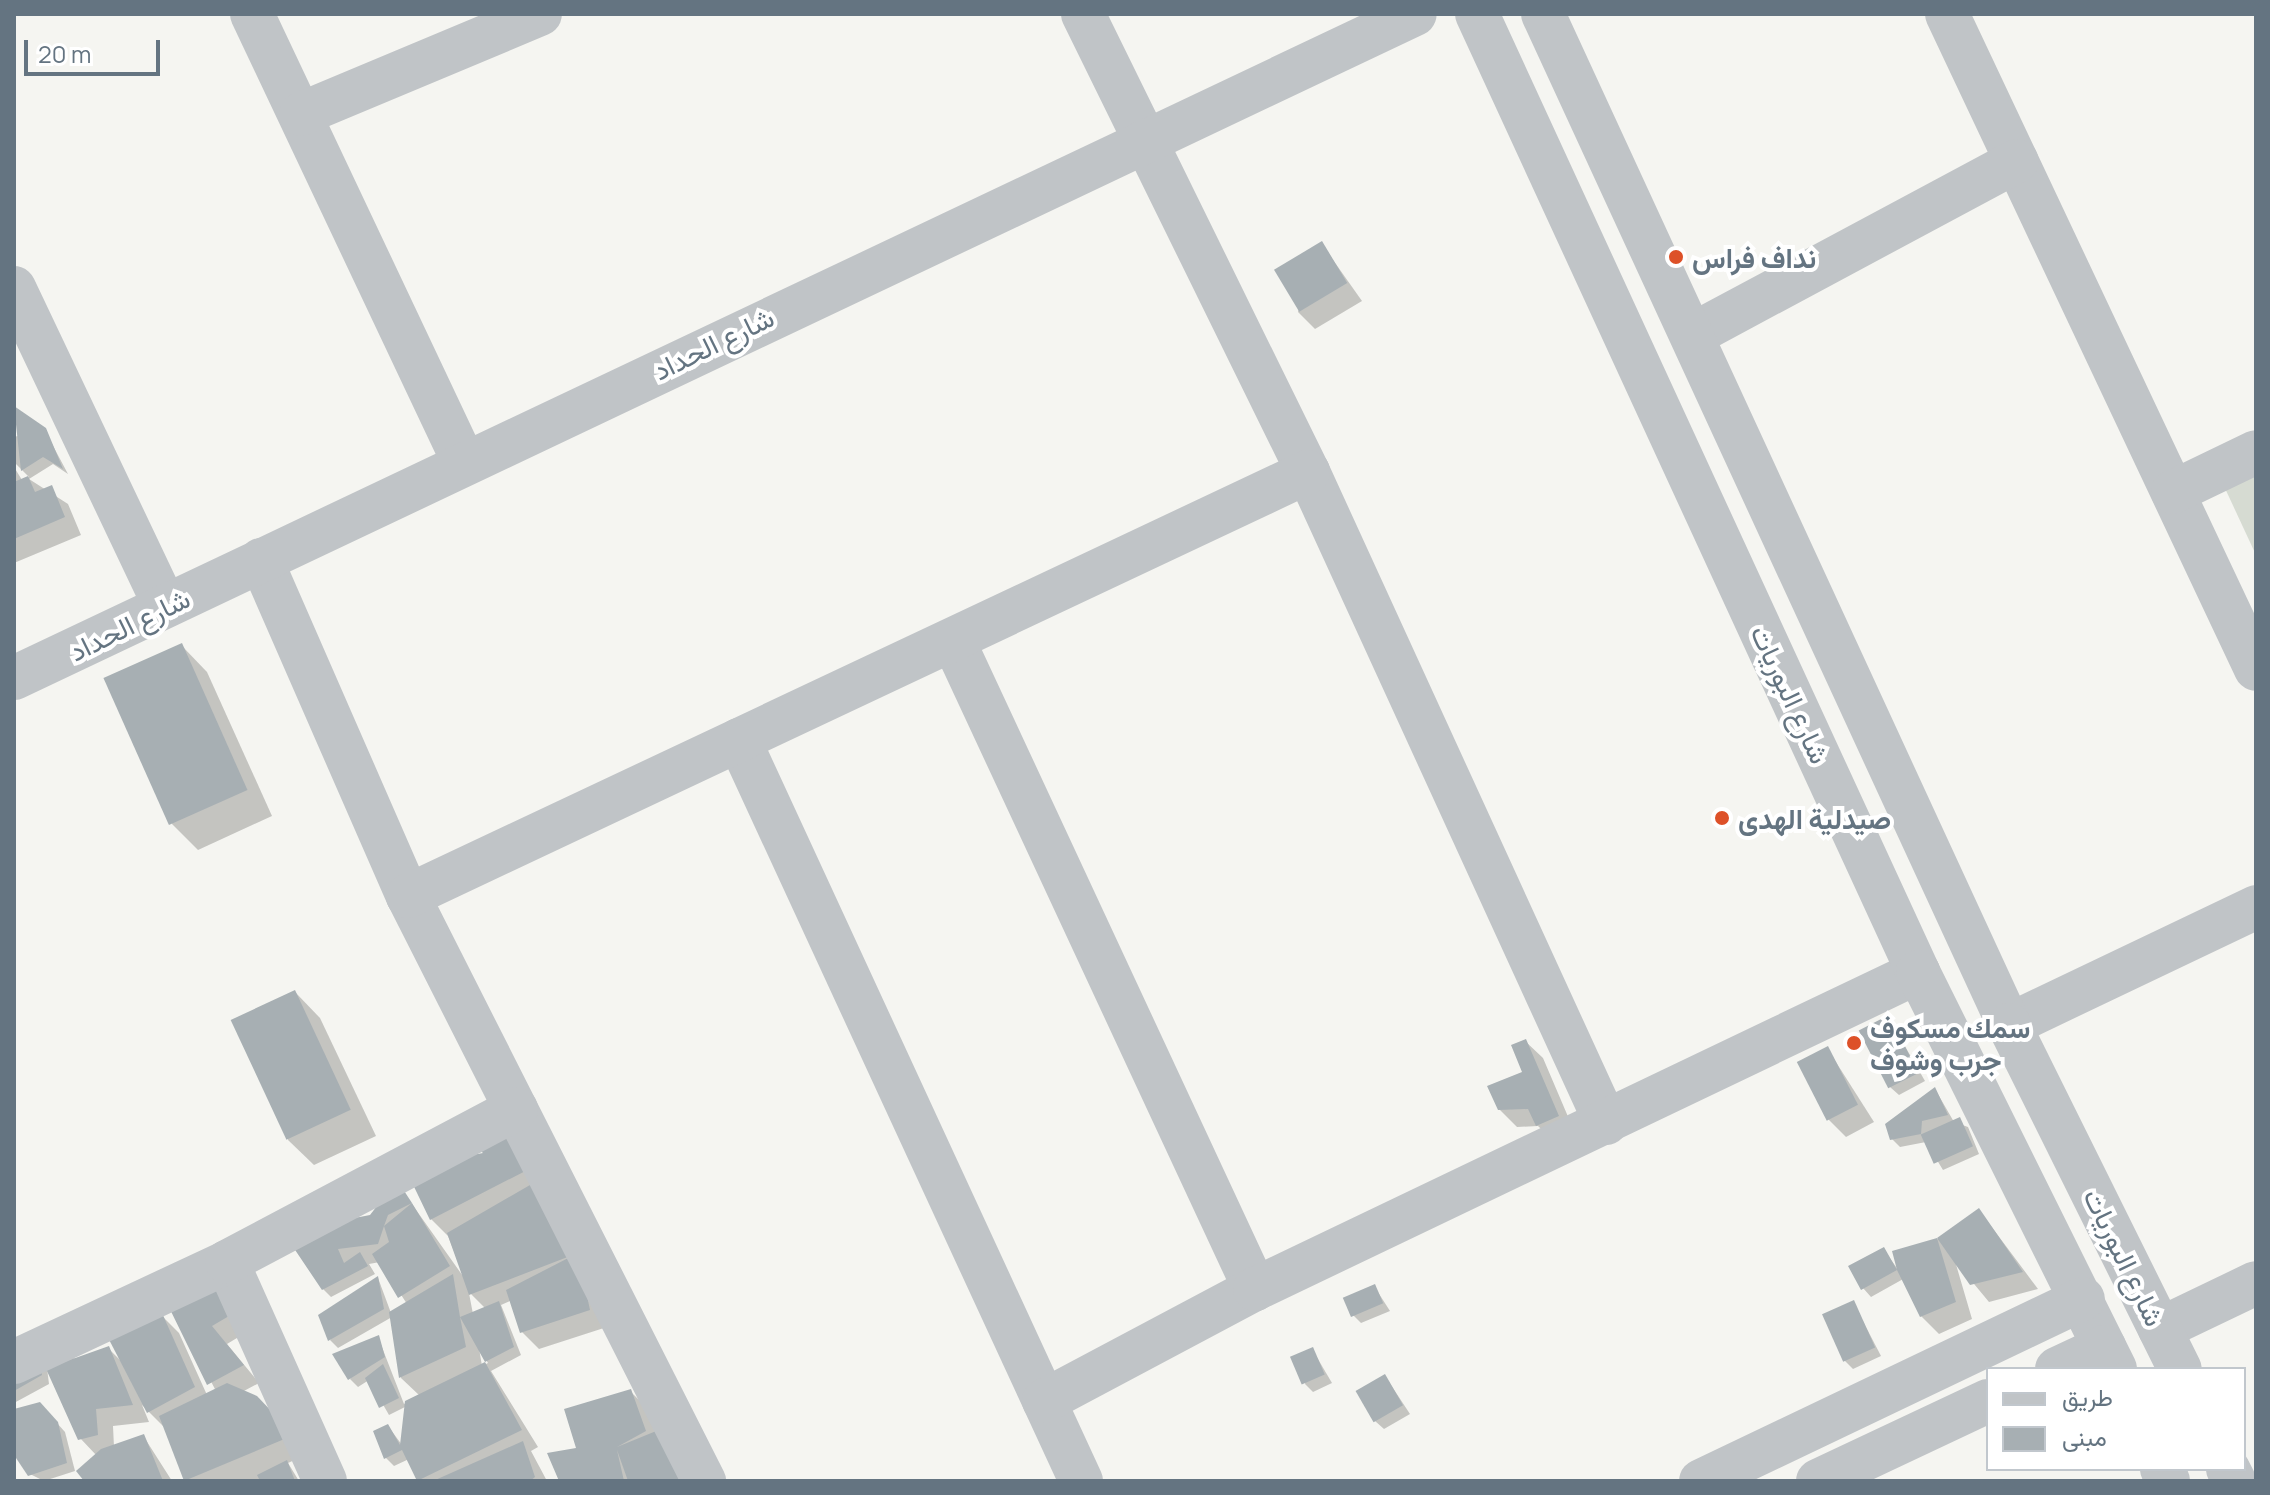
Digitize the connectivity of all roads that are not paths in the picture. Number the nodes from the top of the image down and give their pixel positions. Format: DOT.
graph roads {
  1 [pos="252,14"];
  2 [pos="540,14"];
  3 [pos="1083,14"];
  4 [pos="1415,14"];
  5 [pos="1477,14"];
  6 [pos="1543,14"];
  7 [pos="1947,14"];
  8 [pos="301,114"];
  9 [pos="1147,138"];
  10 [pos="2017,161"];
  11 [pos="14,288"];
  12 [pos="1694,334"];
  13 [pos="1640,363"];
  14 [pos="1745,445"];
  15 [pos="2256,452"];
  16 [pos="464,463"];
  17 [pos="1308,472"];
  18 [pos="1690,473"];
  19 [pos="2173,492"];
  20 [pos="261,560"];
  21 [pos="165,606"];
  22 [pos="953,640"];
  23 [pos="2256,669"];
  24 [pos="14,678"];
  25 [pos="739,740"];
  26 [pos="408,896"];
  27 [pos="2256,907"];
  28 [pos="1918,972"];
  29 [pos="2009,1025"];
  30 [pos="516,1109"];
  31 [pos="1606,1123"];
  32 [pos="227,1262"];
  33 [pos="2256,1283"];
  34 [pos="1255,1289"];
  35 [pos="2083,1299"];
  36 [pos="2160,1329"];
  37 [pos="2110,1358"];
  38 [pos="14,1362"];
  39 [pos="2067,1367"];
  40 [pos="2179,1367"];
  41 [pos="1044,1401"];
  42 [pos="1986,1402"];
  43 [pos="325,1481"];
  44 [pos="704,1481"];
  45 [pos="1081,1481"];
  46 [pos="1701,1481"];
  47 [pos="1818,1481"];
  1 -- 8 [label="street"];
  2 -- 8 [label="street"];
  3 -- 9 [label="street"];
  4 -- 9 [label="street, شارع الحداد"];
  5 -- 13 [label="street, شارع البوريات"];
  6 -- 12 [label="street, شارع البوريات"];
  7 -- 10 [label="street"];
  8 -- 16 [label="street"];
  9 -- 16 [label="street, شارع الحداد"];
  9 -- 17 [label="street"];
  10 -- 12 [label="street"];
  10 -- 19 [label="street"];
  11 -- 21 [label="street"];
  12 -- 13 [label="street"];
  12 -- 14 [label="street, شارع البوريات"];
  13 -- 18 [label="street, شارع البوريات"];
  14 -- 18 [label="street"];
  14 -- 29 [label="street, شارع البوريات"];
  15 -- 19 [label="street"];
  16 -- 20 [label="street, شارع الحداد"];
  17 -- 22 [label="street"];
  17 -- 31 [label="street"];
  18 -- 28 [label="street, شارع البوريات"];
  19 -- 23 [label="street"];
  20 -- 21 [label="street, شارع الحداد"];
  20 -- 26 [label="street"];
  21 -- 24 [label="street, شارع الحداد"];
  22 -- 25 [label="street"];
  22 -- 34 [label="street"];
  25 -- 26 [label="street"];
  25 -- 41 [label="street"];
  26 -- 30 [label="street"];
  27 -- 29 [label="street"];
  28 -- 31 [label="street"];
  28 -- 35 [label="street, شارع البوريات"];
  29 -- 36 [label="street, شارع البوريات"];
  30 -- 32 [label="street"];
  30 -- 44 [label="street"];
  31 -- 34 [label="street"];
  32 -- 38 [label="street"];
  32 -- 43 [label="street"];
  33 -- 36 [label="street"];
  34 -- 41 [label="street"];
  35 -- 37 [label="street, شارع البوريات"];
  35 -- 46 [label="street"];
  36 -- 40 [label="street, شارع البوريات"];
  37 -- 39 [label="street"];
  41 -- 45 [label="street"];
  42 -- 47 [label="street"];
}
